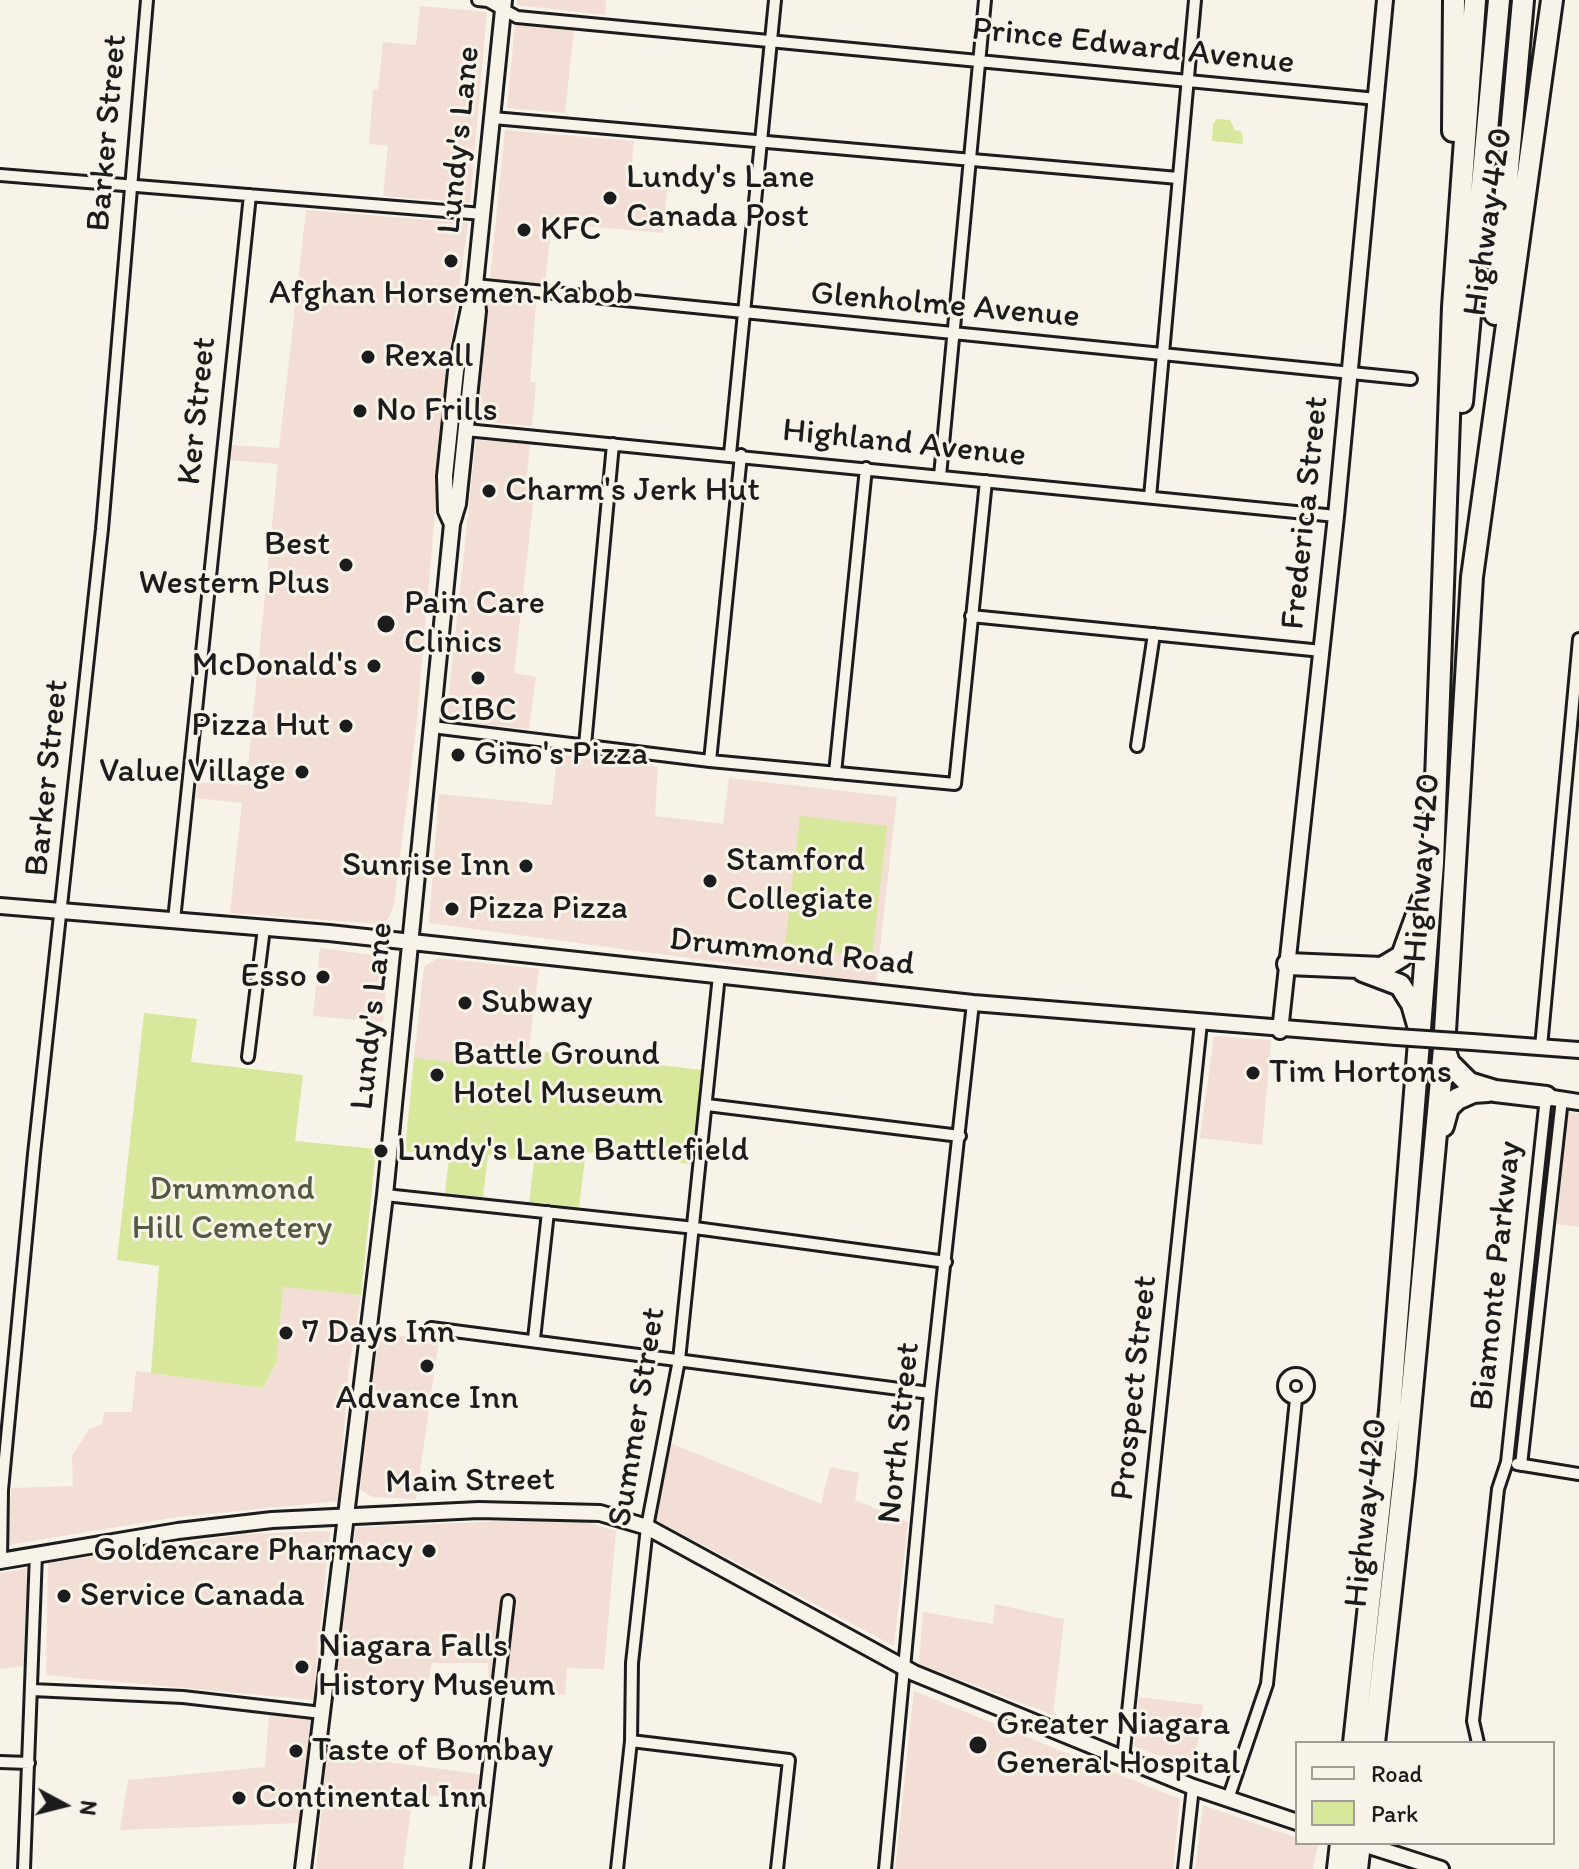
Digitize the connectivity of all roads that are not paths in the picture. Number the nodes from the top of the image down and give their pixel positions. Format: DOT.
graph roads {
  1 [pos="147,0"];
  2 [pos="478,0"];
  3 [pos="775,0"];
  4 [pos="985,0"];
  5 [pos="1195,0"];
  6 [pos="1385,0"];
  7 [pos="1454,0"];
  8 [pos="1475,0"];
  9 [pos="1499,0"];
  10 [pos="1523,0"];
  11 [pos="1552,0"];
  12 [pos="504,5"];
  13 [pos="771,39"];
  14 [pos="980,59"];
  15 [pos="1188,79"];
  16 [pos="1377,99"];
  17 [pos="493,118"];
  18 [pos="761,140"];
  19 [pos="970,161"];
  20 [pos="0,175"];
  21 [pos="1178,178"];
  22 [pos="133,186"];
  23 [pos="250,195"];
  24 [pos="483,214"];
  25 [pos="475,285"];
  26 [pos="1453,307"];
  27 [pos="744,314"];
  28 [pos="952,334"];
  29 [pos="1164,355"];
  30 [pos="1350,373"];
  31 [pos="1411,379"];
  32 [pos="466,430"];
  33 [pos="613,444"];
  34 [pos="736,454"];
  35 [pos="866,468"];
  36 [pos="940,476"];
  37 [pos="986,481"];
  38 [pos="1150,497"];
  39 [pos="1336,516"];
  40 [pos="452,524"];
  41 [pos="1472,577"];
  42 [pos="971,616"];
  43 [pos="1441,633"];
  44 [pos="1154,634"];
  45 [pos="1579,639"];
  46 [pos="1322,651"];
  47 [pos="432,727"];
  48 [pos="585,745"];
  49 [pos="1137,746"];
  50 [pos="710,761"];
  51 [pos="835,773"];
  52 [pos="1433,863"];
  53 [pos="0,906"];
  54 [pos="62,912"];
  55 [pos="174,920"];
  56 [pos="264,928"];
  57 [pos="410,942"];
  58 [pos="1288,964"];
  59 [pos="1351,968"];
  60 [pos="719,975"];
  61 [pos="973,1003"];
  62 [pos="1201,1023"];
  63 [pos="1280,1031"];
  64 [pos="1421,1033"];
  65 [pos="1541,1047"];
  66 [pos="1444,1048"];
  67 [pos="1579,1050"];
  68 [pos="248,1057"];
  69 [pos="1495,1091"];
  70 [pos="1554,1098"];
  71 [pos="1579,1102"];
  72 [pos="707,1105"];
  73 [pos="960,1136"];
  74 [pos="1433,1161"];
  75 [pos="385,1195"];
  76 [pos="548,1212"];
  77 [pos="695,1228"];
  78 [pos="946,1262"];
  79 [pos="431,1328"];
  80 [pos="534,1339"];
  81 [pos="679,1360"];
  82 [pos="930,1393"];
  83 [pos="1296,1399"];
  84 [pos="1507,1462"];
  85 [pos="1521,1465"];
  86 [pos="1579,1474"];
  87 [pos="346,1515"];
  88 [pos="647,1527"];
  89 [pos="36,1554"];
  90 [pos="0,1561"];
  91 [pos="508,1601"];
  92 [pos="906,1669"];
  93 [pos="32,1690"];
  94 [pos="322,1713"];
  95 [pos="631,1741"];
  96 [pos="1354,1741"];
  97 [pos="1374,1741"];
  98 [pos="1478,1741"];
  99 [pos="1123,1759"];
  100 [pos="0,1762"];
  101 [pos="29,1763"];
  102 [pos="1193,1787"];
  103 [pos="1228,1799"];
  104 [pos="1295,1821"];
  105 [pos="1341,1845"];
  106 [pos="1360,1845"];
  107 [pos="1366,1845"];
  108 [pos="24,1869"];
  109 [pos="303,1869"];
  110 [pos="477,1869"];
  111 [pos="617,1869"];
  112 [pos="777,1869"];
  113 [pos="885,1869"];
  114 [pos="1184,1869"];
  115 [pos="1338,1869"];
  116 [pos="1357,1869"];
  117 [pos="1441,1869"];
  1 -- 22 [label="street, Barker Street"];
  2 -- 12 [label="street, Prince Edward Avenue"];
  3 -- 13 [label="street"];
  4 -- 14 [label="street"];
  5 -- 15 [label="street"];
  6 -- 16 [label="main road, Frederica Street"];
  7 -- 26 [label="highway"];
  8 -- 26 [label="highway, Highway 420"];
  9 -- 43 [label="highway"];
  10 -- 41 [label="highway"];
  11 -- 41 [label="highway, Highway 420"];
  12 -- 13 [label="street, Prince Edward Avenue"];
  12 -- 17 [label="main road, Lundy's Lane"];
  13 -- 14 [label="street, Prince Edward Avenue"];
  13 -- 18 [label="street"];
  14 -- 15 [label="street, Prince Edward Avenue"];
  14 -- 19 [label="street"];
  15 -- 16 [label="street, Prince Edward Avenue"];
  15 -- 21 [label="street"];
  16 -- 30 [label="main road, Frederica Street"];
  17 -- 18 [label="street"];
  17 -- 24 [label="main road, Lundy's Lane"];
  18 -- 19 [label="street"];
  18 -- 27 [label="street"];
  19 -- 21 [label="street"];
  19 -- 28 [label="street"];
  20 -- 22 [label="street"];
  21 -- 29 [label="street"];
  22 -- 23 [label="street"];
  22 -- 54 [label="street, Barker Street"];
  23 -- 24 [label="street"];
  23 -- 55 [label="street, Ker Street"];
  24 -- 25 [label="main road, Lundy's Lane"];
  25 -- 27 [label="street, Glenholme Avenue"];
  25 -- 32 [label="main road, Lundy's Lane"];
  25 -- 40 [label="main road, Lundy's Lane"];
  26 -- 43 [label="highway, Highway 420"];
  27 -- 28 [label="street, Glenholme Avenue"];
  27 -- 34 [label="street"];
  28 -- 29 [label="street, Glenholme Avenue"];
  28 -- 36 [label="street"];
  29 -- 30 [label="street, Glenholme Avenue"];
  29 -- 38 [label="street"];
  30 -- 31 [label="street, Glenholme Avenue"];
  30 -- 39 [label="main road, Frederica Street"];
  32 -- 33 [label="street, Highland Avenue"];
  32 -- 40 [label="main road, Lundy's Lane"];
  33 -- 34 [label="street, Highland Avenue"];
  33 -- 48 [label="street"];
  34 -- 35 [label="street, Highland Avenue"];
  34 -- 50 [label="street"];
  35 -- 36 [label="street, Highland Avenue"];
  35 -- 51 [label="street"];
  36 -- 37 [label="street, Highland Avenue"];
  37 -- 38 [label="street, Highland Avenue"];
  37 -- 42 [label="street"];
  38 -- 39 [label="street, Highland Avenue"];
  39 -- 46 [label="main road, Frederica Street"];
  40 -- 47 [label="main road, Lundy's Lane"];
  41 -- 66 [label="highway, Highway 420"];
  42 -- 44 [label="street"];
  42 -- 51 [label="street"];
  43 -- 52 [label="highway, Highway 420"];
  44 -- 46 [label="street"];
  44 -- 49 [label="street"];
  45 -- 65 [label="street"];
  46 -- 58 [label="main road, Frederica Street"];
  47 -- 48 [label="street"];
  47 -- 57 [label="main road, Lundy's Lane"];
  48 -- 50 [label="street"];
  50 -- 51 [label="street"];
  52 -- 59 [label="highway"];
  52 -- 64 [label="highway, Highway 420"];
  53 -- 54 [label="main road, Drummond Road"];
  54 -- 55 [label="main road, Drummond Road"];
  54 -- 90 [label="street, Barker Street"];
  55 -- 56 [label="main road, Drummond Road"];
  56 -- 57 [label="main road, Drummond Road"];
  56 -- 68 [label="street"];
  57 -- 60 [label="main road, Drummond Road"];
  57 -- 75 [label="main road, Lundy's Lane"];
  58 -- 59 [label="highway"];
  58 -- 63 [label="main road, Frederica Street"];
  59 -- 64 [label="highway"];
  60 -- 61 [label="main road, Drummond Road"];
  60 -- 72 [label="street, Summer Street"];
  61 -- 62 [label="main road, Drummond Road"];
  61 -- 73 [label="street, North Street"];
  62 -- 63 [label="main road, Drummond Road"];
  62 -- 99 [label="street, Prospect Street"];
  63 -- 65 [label="main road, Drummond Road, bridge"];
  64 -- 96 [label="highway, Highway 420"];
  65 -- 67 [label="main road, Drummond Road"];
  66 -- 69 [label="highway"];
  66 -- 74 [label="highway, Highway 420"];
  69 -- 70 [label="highway"];
  69 -- 74 [label="highway"];
  70 -- 71 [label="main road"];
  70 -- 84 [label="street, Biamonte Parkway"];
  70 -- 85 [label="street, Biamonte Parkway"];
  72 -- 73 [label="street"];
  72 -- 77 [label="street, Summer Street"];
  73 -- 78 [label="street, North Street"];
  74 -- 97 [label="highway, Highway 420"];
  75 -- 76 [label="street"];
  75 -- 87 [label="main road, Lundy's Lane"];
  76 -- 77 [label="street"];
  76 -- 80 [label="street"];
  77 -- 78 [label="street"];
  77 -- 81 [label="street, Summer Street"];
  78 -- 82 [label="street, North Street"];
  79 -- 80 [label="street"];
  80 -- 81 [label="street"];
  81 -- 82 [label="street"];
  81 -- 88 [label="street, Summer Street"];
  82 -- 92 [label="street, North Street"];
  83 -- 103 [label="street"];
  84 -- 85 [label="street, Biamonte Parkway"];
  84 -- 98 [label="street"];
  85 -- 86 [label="street, Biamonte Parkway"];
  87 -- 88 [label="main road, Main Street"];
  87 -- 89 [label="main road, Main Street"];
  87 -- 94 [label="main road, Lundy's Lane"];
  88 -- 92 [label="main road, Main Street"];
  88 -- 95 [label="street, Summer Street"];
  89 -- 90 [label="main road, Main Street"];
  89 -- 93 [label="street"];
  91 -- 110 [label="street"];
  92 -- 99 [label="main road, Main Street"];
  92 -- 113 [label="street, North Street"];
  93 -- 94 [label="street"];
  93 -- 101 [label="street"];
  94 -- 109 [label="main road, Lundy's Lane"];
  95 -- 111 [label="street, Summer Street"];
  95 -- 112 [label="street"];
  99 -- 102 [label="main road, Main Street"];
  100 -- 101 [label="street"];
  101 -- 108 [label="street"];
  102 -- 103 [label="main road, Main Street"];
  102 -- 114 [label="street"];
  103 -- 104 [label="main road, Main Street"];
  105 -- 115 [label="highway"];
  106 -- 116 [label="highway"];
  107 -- 117 [label="main road"];
}
